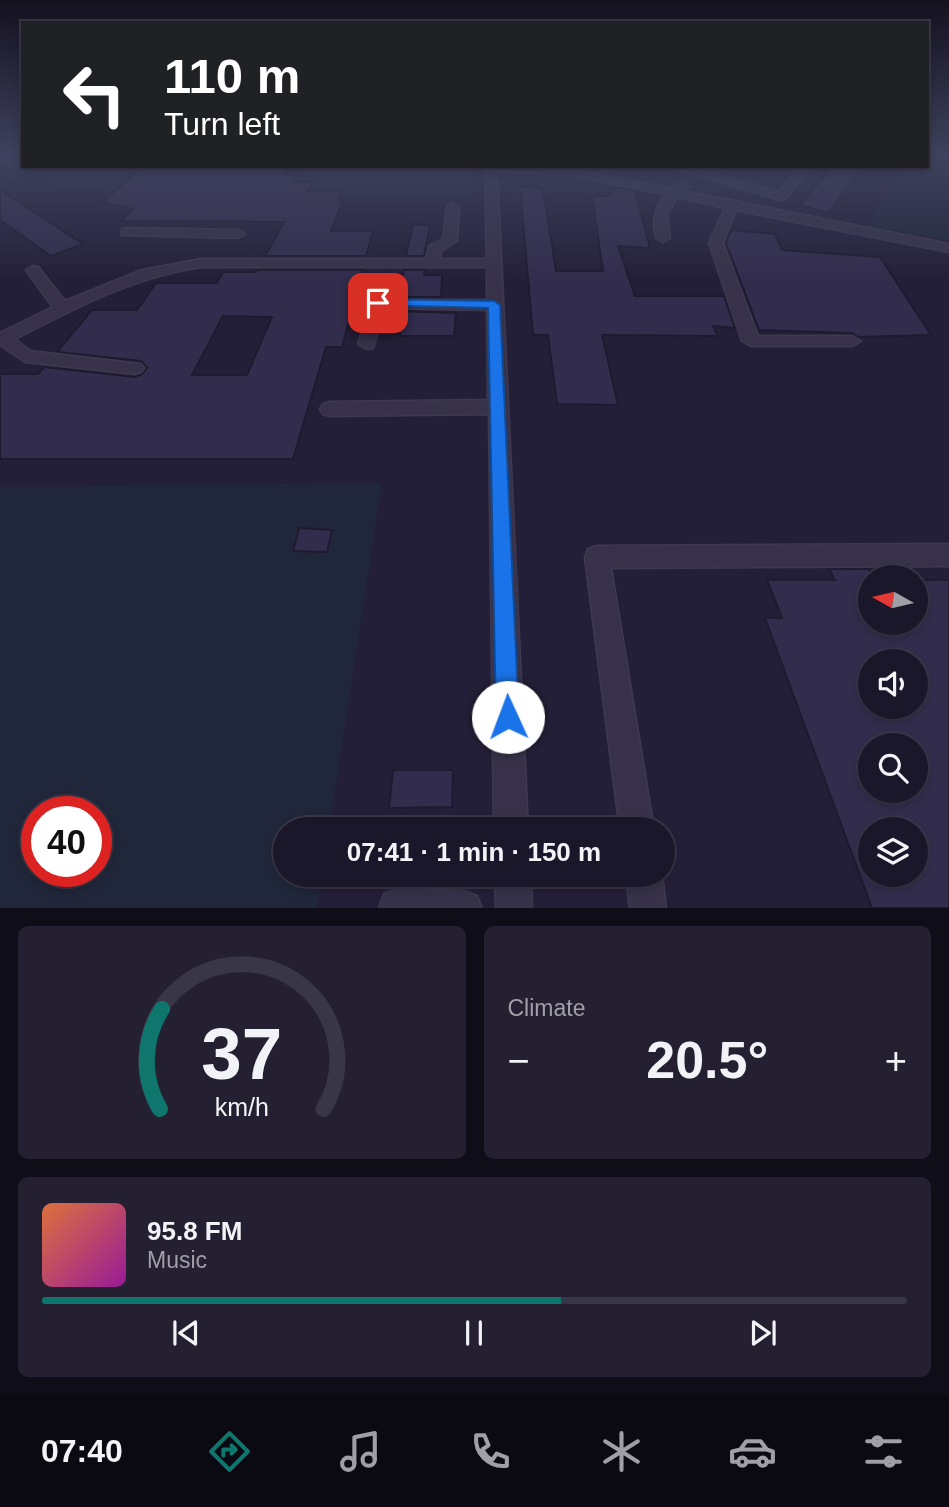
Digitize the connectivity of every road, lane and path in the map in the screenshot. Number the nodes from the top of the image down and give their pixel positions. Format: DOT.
graph roads {
  1 [pos="492,196"];
  2 [pos="671,196"];
  3 [pos="693,196"];
  4 [pos="732,206"];
  5 [pos="453,207"];
  6 [pos="127,233"];
  7 [pos="238,234"];
  8 [pos="663,238"];
  9 [pos="949,248"];
  10 [pos="184,249"];
  11 [pos="433,263"];
  12 [pos="493,263"];
  13 [pos="33,270"];
  14 [pos="494,305"];
  15 [pos="63,309"];
  16 [pos="1,339"];
  17 [pos="852,341"];
  18 [pos="367,344"];
  19 [pos="135,368"];
  20 [pos="498,407"];
  21 [pos="330,409"];
  22 [pos="949,555"];
  23 [pos="512,817"];
  24 [pos="635,817"];
  25 [pos="513,887"];
  26 [pos="645,887"];
  27 [pos="397,907"];
  28 [pos="464,908"];
  29 [pos="514,908"];
  30 [pos="648,908"];
  1 -- 12 [label="street"];
  2 -- 8 [label="street"];
  3 -- 4 [label="street"];
  4 -- 9 [label="street"];
  4 -- 17 [label="street"];
  5 -- 11 [label="street"];
  6 -- 10 [label="street"];
  7 -- 10 [label="street"];
  10 -- 11 [label="street"];
  10 -- 15 [label="street"];
  11 -- 12 [label="street"];
  12 -- 14 [label="street"];
  13 -- 15 [label="street"];
  14 -- 18 [label="street"];
  14 -- 20 [label="street"];
  15 -- 16 [label="street"];
  16 -- 19 [label="street"];
  20 -- 21 [label="street"];
  20 -- 23 [label="street"];
  22 -- 24 [label="street"];
  25 -- 29 [label="street"];
  26 -- 30 [label="street"];
  27 -- 28 [label="street"];
}
